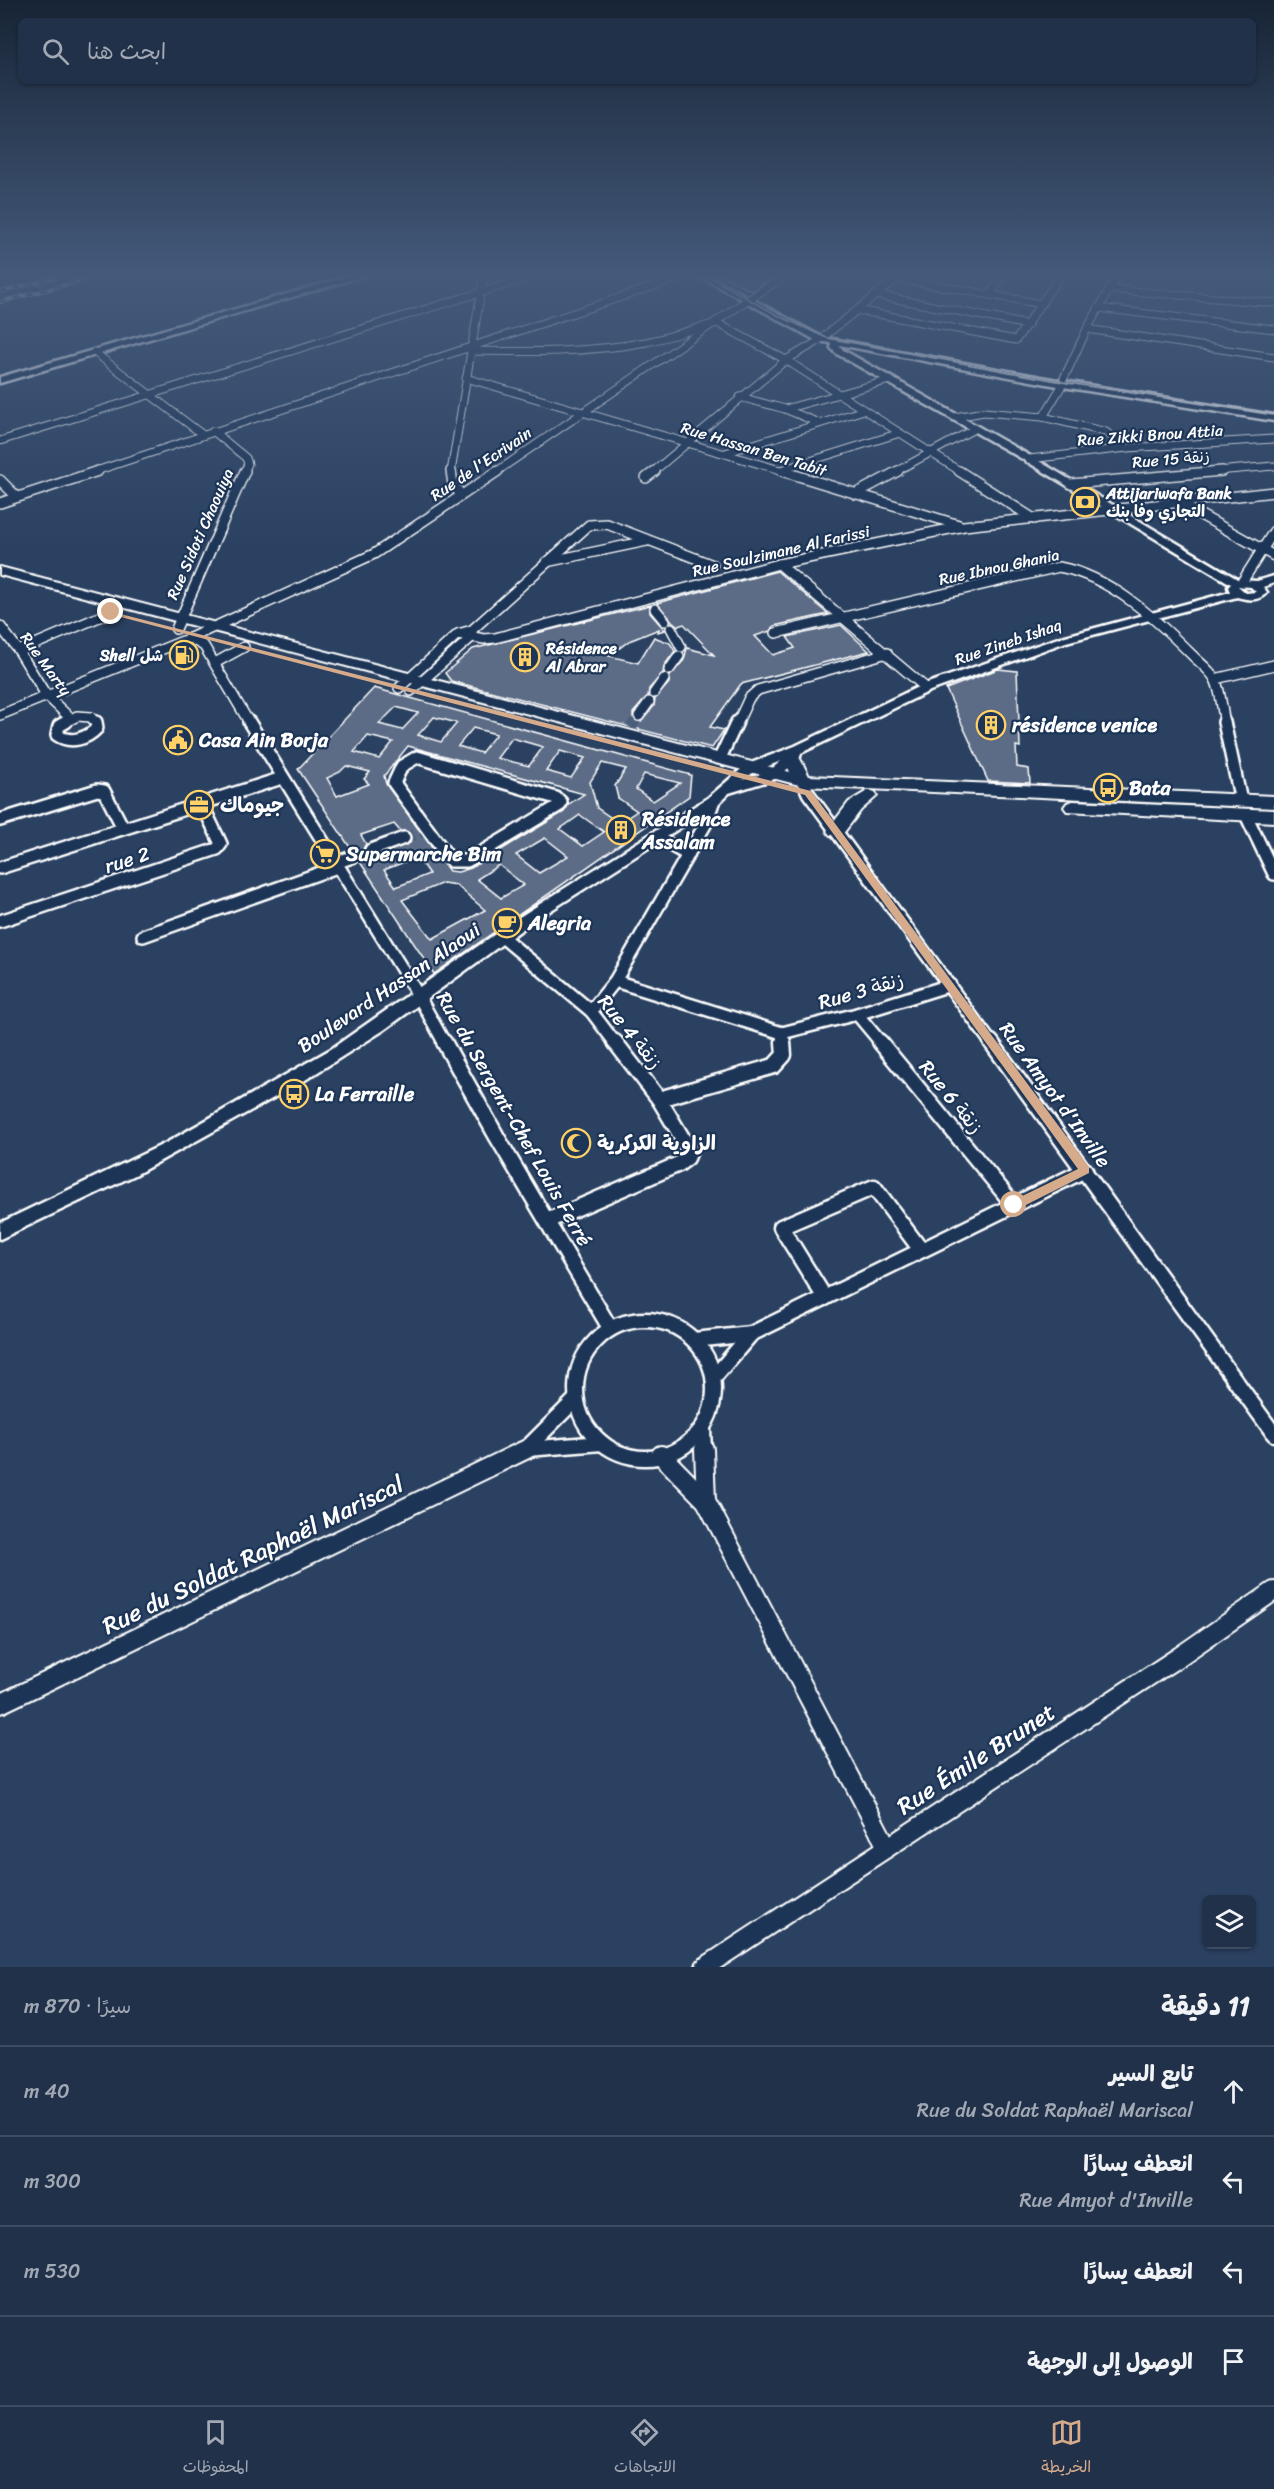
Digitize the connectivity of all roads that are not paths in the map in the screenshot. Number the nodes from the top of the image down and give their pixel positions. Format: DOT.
graph roads {
  1 [pos="51,365"];
  2 [pos="110,365"];
  3 [pos="245,365"];
  4 [pos="419,365"];
  5 [pos="468,365"];
  6 [pos="655,365"];
  7 [pos="780,365"];
  8 [pos="794,365"];
  9 [pos="868,365"];
  10 [pos="960,365"];
  11 [pos="975,365"];
  12 [pos="1071,365"];
  13 [pos="466,378"];
  14 [pos="0,380"];
  15 [pos="890,380"];
  16 [pos="1064,381"];
  17 [pos="838,393"];
  18 [pos="149,395"];
  19 [pos="740,397"];
  20 [pos="785,409"];
  21 [pos="864,410"];
  22 [pos="1274,412"];
  23 [pos="584,413"];
  24 [pos="955,417"];
  25 [pos="1043,417"];
  26 [pos="1274,418"];
  27 [pos="819,423"];
  28 [pos="974,429"];
  29 [pos="213,431"];
  30 [pos="900,433"];
  31 [pos="203,435"];
  32 [pos="1274,440"];
  33 [pos="0,441"];
  34 [pos="686,442"];
  35 [pos="1127,448"];
  36 [pos="726,453"];
  37 [pos="928,453"];
  38 [pos="1029,459"];
  39 [pos="1274,466"];
  40 [pos="781,470"];
  41 [pos="646,478"];
  42 [pos="0,480"];
  43 [pos="1071,484"];
  44 [pos="1274,492"];
  45 [pos="855,494"];
  46 [pos="461,495"];
  47 [pos="16,497"];
  48 [pos="0,503"];
  49 [pos="1181,504"];
  50 [pos="1114,511"];
  51 [pos="1034,519"];
  52 [pos="964,526"];
  53 [pos="1274,531"];
  54 [pos="647,542"];
  55 [pos="1264,550"];
  56 [pos="1274,556"];
  57 [pos="545,562"];
  58 [pos="779,564"];
  59 [pos="713,565"];
  60 [pos="0,571"];
  61 [pos="1274,579"];
  62 [pos="0,583"];
  63 [pos="1239,586"];
  64 [pos="1274,588"];
  65 [pos="1262,593"];
  66 [pos="655,609"];
  67 [pos="111,612"];
  68 [pos="842,616"];
  69 [pos="1151,617"];
  70 [pos="177,624"];
  71 [pos="0,626"];
  72 [pos="214,627"];
  73 [pos="472,633"];
  74 [pos="776,633"];
  75 [pos="193,636"];
  76 [pos="244,648"];
  77 [pos="20,651"];
  78 [pos="887,653"];
  79 [pos="215,663"];
  80 [pos="1274,665"];
  81 [pos="1215,679"];
  82 [pos="409,684"];
  83 [pos="926,688"];
  84 [pos="46,696"];
  85 [pos="0,715"];
  86 [pos="639,716"];
  87 [pos="69,718"];
  88 [pos="796,754"];
  89 [pos="720,758"];
  90 [pos="755,775"];
  91 [pos="282,778"];
  92 [pos="805,787"];
  93 [pos="719,795"];
  94 [pos="869,796"];
  95 [pos="1274,802"];
  96 [pos="202,804"];
  97 [pos="1244,808"];
  98 [pos="1274,816"];
  99 [pos="0,820"];
  100 [pos="123,828"];
  101 [pos="425,831"];
  102 [pos="836,831"];
  103 [pos="656,837"];
  104 [pos="404,838"];
  105 [pos="370,850"];
  106 [pos="688,855"];
  107 [pos="355,856"];
  108 [pos="336,865"];
  109 [pos="0,868"];
  110 [pos="1274,874"];
  111 [pos="0,921"];
  112 [pos="143,936"];
  113 [pos="501,936"];
  114 [pos="615,981"];
  115 [pos="950,985"];
  116 [pos="418,995"];
  117 [pos="591,1011"];
  118 [pos="857,1014"];
  119 [pos="782,1032"];
  120 [pos="659,1100"];
  121 [pos="1085,1170"];
  122 [pos="1014,1205"];
  123 [pos="547,1221"];
  124 [pos="0,1231"];
  125 [pos="921,1250"];
  126 [pos="825,1298"];
  127 [pos="610,1328"];
  128 [pos="751,1334"];
  129 [pos="694,1340"];
  130 [pos="715,1376"];
  131 [pos="574,1400"];
  132 [pos="703,1429"];
  133 [pos="1274,1434"];
  134 [pos="602,1443"];
  135 [pos="527,1449"];
  136 [pos="661,1455"];
  137 [pos="706,1500"];
  138 [pos="1274,1591"];
  139 [pos="0,1704"];
  140 [pos="887,1847"];
  141 [pos="705,1967"];
  1 -- 14 [label="street"];
  2 -- 18 [label="street"];
  3 -- 18 [label="street"];
  4 -- 29 [label="street"];
  5 -- 13 [label="street"];
  6 -- 23 [label="street, Rue de l'Ecrivain"];
  7 -- 19 [label="street"];
  8 -- 17 [label="street"];
  9 -- 15 [label="street"];
  10 -- 16 [label="street"];
  11 -- 16 [label="street"];
  12 -- 16 [label="street"];
  13 -- 23 [label="street, Rue Hassan Ben Tabit"];
  13 -- 46 [label="street"];
  15 -- 17 [label="street"];
  15 -- 24 [label="street"];
  16 -- 22 [label="street"];
  16 -- 25 [label="street"];
  16 -- 26 [label="street"];
  17 -- 20 [label="street"];
  17 -- 21 [label="street"];
  18 -- 31 [label="street"];
  18 -- 33 [label="street"];
  19 -- 20 [label="street"];
  19 -- 34 [label="street"];
  20 -- 27 [label="street"];
  21 -- 27 [label="street"];
  21 -- 30 [label="street"];
  23 -- 34 [label="street, Rue Hassan Ben Tabit"];
  23 -- 46 [label="street, Rue de l'Ecrivain"];
  24 -- 25 [label="street"];
  24 -- 28 [label="street"];
  25 -- 35 [label="street"];
  27 -- 36 [label="street"];
  28 -- 37 [label="street"];
  28 -- 38 [label="street"];
  29 -- 31 [label="street"];
  29 -- 70 [label="street, Rue Sidoti Chaouiya"];
  30 -- 37 [label="street"];
  30 -- 40 [label="street"];
  31 -- 47 [label="street"];
  32 -- 35 [label="street, Rue Zikki Bnou Attia"];
  34 -- 36 [label="street, Rue Hassan Ben Tabit"];
  34 -- 41 [label="street"];
  35 -- 38 [label="street, Rue Zikki Bnou Attia"];
  36 -- 40 [label="street, Rue Hassan Ben Tabit"];
  37 -- 45 [label="street"];
  37 -- 51 [label="street"];
  38 -- 43 [label="street"];
  39 -- 43 [label="street, Rue 15 زنقة"];
  40 -- 45 [label="street, Rue Hassan Ben Tabit"];
  42 -- 47 [label="street"];
  43 -- 50 [label="street"];
  44 -- 49 [label="street, Rue Soulzimane Al Farissi"];
  45 -- 52 [label="street, Rue Hassan Ben Tabit"];
  46 -- 72 [label="street, Rue de l'Ecrivain"];
  47 -- 48 [label="street"];
  49 -- 50 [label="street, Rue Soulzimane Al Farissi"];
  49 -- 55 [label="street"];
  50 -- 51 [label="street, Rue Soulzimane Al Farissi"];
  50 -- 63 [label="street"];
  51 -- 52 [label="street, Rue Soulzimane Al Farissi"];
  52 -- 58 [label="street, Rue Soulzimane Al Farissi"];
  53 -- 55 [label="street"];
  54 -- 57 [label="street"];
  54 -- 57 [label="street"];
  54 -- 59 [label="street"];
  55 -- 56 [label="street"];
  55 -- 63 [label="street"];
  57 -- 73 [label="street"];
  58 -- 68 [label="street"];
  58 -- 73 [label="street, Rue Soulzimane Al Farissi"];
  60 -- 70 [label="main road"];
  61 -- 65 [label="street"];
  62 -- 67 [label="main road"];
  63 -- 65 [label="street"];
  63 -- 69 [label="street, Rue Zineb Ishaq"];
  64 -- 65 [label="street"];
  66 -- 86 [label="street"];
  67 -- 70 [label="main road"];
  67 -- 77 [label="street"];
  68 -- 69 [label="street, Rue Ibnou Ghania"];
  68 -- 74 [label="street, Rue Ibnou Ghania"];
  68 -- 78 [label="street"];
  69 -- 81 [label="street, Rue Ibnou Ghania"];
  69 -- 83 [label="street, Rue Zineb Ishaq"];
  70 -- 72 [label="main road"];
  70 -- 75 [label="main road"];
  71 -- 77 [label="street, Rue Marty"];
  72 -- 75 [label="street, Rue de l'Ecrivain"];
  72 -- 82 [label="main road"];
  73 -- 82 [label="street"];
  73 -- 82 [label="street"];
  75 -- 76 [label="main road"];
  75 -- 79 [label="street, Rue du Sergent-Chef Louis Ferré"];
  75 -- 84 [label="street, Rue de l'Ecrivain"];
  76 -- 79 [label="street"];
  76 -- 82 [label="main road"];
  77 -- 84 [label="street, Rue Marty"];
  78 -- 83 [label="street"];
  78 -- 89 [label="street"];
  79 -- 91 [label="street, Rue du Sergent-Chef Louis Ferré"];
  80 -- 81 [label="street"];
  81 -- 97 [label="street"];
  82 -- 89 [label="main road"];
  82 -- 90 [label="main road"];
  83 -- 88 [label="street, Rue Zineb Ishaq"];
  84 -- 85 [label="street, Rue de l'Ecrivain"];
  84 -- 87 [label="street, Rue Marty"];
  88 -- 90 [label="street, Rue Zineb Ishaq"];
  88 -- 90 [label="street, Rue Zineb Ishaq"];
  88 -- 92 [label="main road"];
  89 -- 90 [label="main road"];
  90 -- 92 [label="main road"];
  90 -- 93 [label="street, Boulevard Hassan Alaoui"];
  90 -- 93 [label="street, Boulevard Hassan Alaoui"];
  91 -- 96 [label="street"];
  91 -- 108 [label="street, Rue du Sergent-Chef Louis Ferré"];
  92 -- 94 [label="main road"];
  92 -- 97 [label="main road"];
  92 -- 102 [label="street, Rue Amyot d'Inville"];
  93 -- 103 [label="street, Boulevard Hassan Alaoui"];
  93 -- 106 [label="street"];
  94 -- 97 [label="main road"];
  94 -- 102 [label="main road"];
  95 -- 97 [label="main road"];
  96 -- 100 [label="street"];
  96 -- 111 [label="street, rue 2"];
  97 -- 98 [label="main road"];
  97 -- 110 [label="street"];
  99 -- 100 [label="street"];
  100 -- 109 [label="street"];
  101 -- 101 [label="street"];
  102 -- 115 [label="street, Rue Amyot d'Inville"];
  103 -- 106 [label="street"];
  103 -- 113 [label="street, Boulevard Hassan Alaoui"];
  104 -- 105 [label="street"];
  106 -- 114 [label="street"];
  107 -- 108 [label="street"];
  108 -- 112 [label="street"];
  108 -- 116 [label="street, Rue du Sergent-Chef Louis Ferré"];
  113 -- 116 [label="street, Boulevard Hassan Alaoui"];
  113 -- 117 [label="street, Rue 4 زنقة"];
  114 -- 117 [label="street"];
  114 -- 119 [label="street"];
  115 -- 118 [label="street, Rue 3 زنقة"];
  115 -- 121 [label="street, Rue Amyot d'Inville"];
  116 -- 123 [label="street, Rue du Sergent-Chef Louis Ferré"];
  116 -- 124 [label="street, Boulevard Hassan Alaoui"];
  117 -- 120 [label="street, Rue 4 زنقة"];
  118 -- 119 [label="street, Rue 3 زنقة"];
  118 -- 122 [label="street, Rue 6 زنقة"];
  119 -- 120 [label="street"];
  120 -- 123 [label="street, Rue 4 زنقة"];
  121 -- 122 [label="street"];
  121 -- 133 [label="street, Rue Amyot d'Inville"];
  122 -- 125 [label="street"];
  123 -- 127 [label="street, Rue du Sergent-Chef Louis Ferré"];
  125 -- 126 [label="street"];
  125 -- 126 [label="street"];
  126 -- 128 [label="street"];
  127 -- 129 [label="street"];
  127 -- 131 [label="street"];
  128 -- 129 [label="street"];
  128 -- 130 [label="street"];
  129 -- 130 [label="street"];
  130 -- 132 [label="street"];
  131 -- 134 [label="street"];
  131 -- 135 [label="street, Rue du Soldat Raphaël Mariscal"];
  132 -- 136 [label="street"];
  132 -- 137 [label="street"];
  134 -- 135 [label="street, Rue du Soldat Raphaël Mariscal"];
  134 -- 136 [label="street"];
  135 -- 139 [label="street, Rue du Soldat Raphaël Mariscal"];
  136 -- 137 [label="street"];
  137 -- 140 [label="street"];
  138 -- 140 [label="street, Rue Émile Brunet"];
  140 -- 141 [label="street, Rue Émile Brunet"];
}
